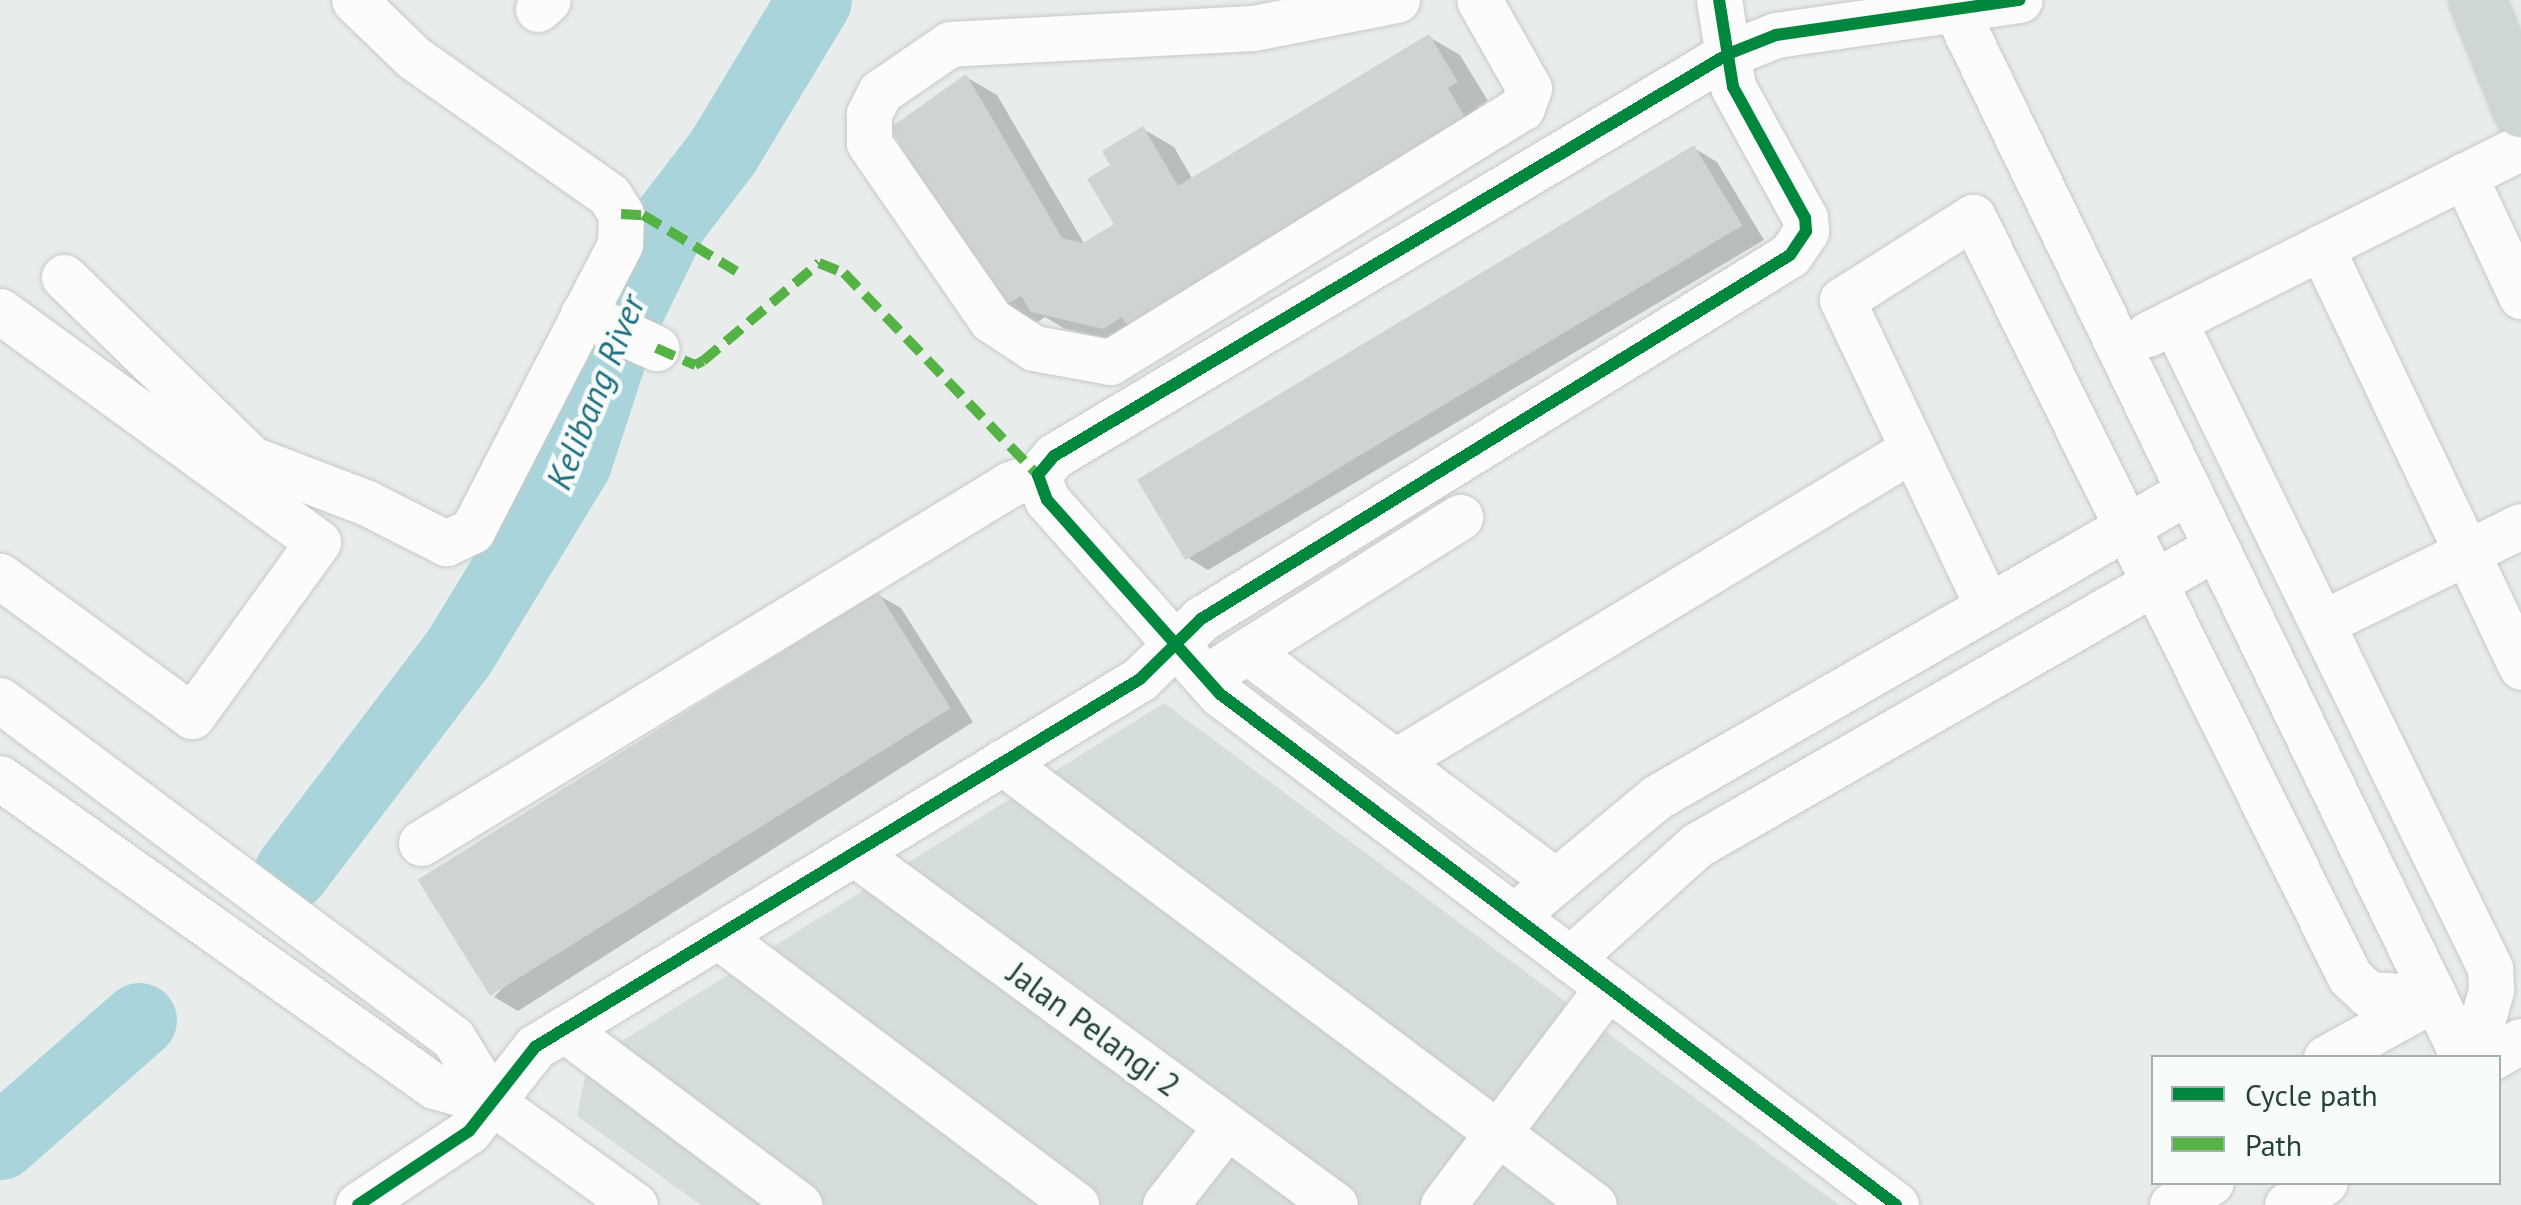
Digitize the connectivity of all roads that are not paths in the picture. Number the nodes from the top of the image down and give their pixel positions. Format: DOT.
graph roads {
  1 [pos="354,0"];
  2 [pos="1397,0"];
  3 [pos="1478,0"];
  4 [pos="1719,0"];
  5 [pos="2019,0"];
  6 [pos="2476,0"];
  7 [pos="1954,9"];
  8 [pos="1728,54"];
  9 [pos="2521,109"];
  10 [pos="2521,147"];
  11 [pos="2464,176"];
  12 [pos="2322,247"];
  13 [pos="64,277"];
  14 [pos="2521,296"];
  15 [pos="0,310"];
  16 [pos="583,314"];
  17 [pos="2174,321"];
  18 [pos="656,348"];
  19 [pos="2119,348"];
  20 [pos="1110,362"];
  21 [pos="1138,405"];
  22 [pos="1911,450"];
  23 [pos="1038,475"];
  24 [pos="2189,492"];
  25 [pos="1460,517"];
  26 [pos="2521,526"];
  27 [pos="2126,527"];
  28 [pos="2216,547"];
  29 [pos="2467,552"];
  30 [pos="0,576"];
  31 [pos="2154,583"];
  32 [pos="1988,607"];
  33 [pos="2322,624"];
  34 [pos="1247,651"];
  35 [pos="1189,662"];
  36 [pos="2521,666"];
  37 [pos="0,700"];
  38 [pos="1396,761"];
  39 [pos="1002,762"];
  40 [pos="0,778"];
  41 [pos="421,843"];
  42 [pos="854,853"];
  43 [pos="1556,880"];
  44 [pos="1514,916"];
  45 [pos="718,936"];
  46 [pos="1570,959"];
  47 [pos="2506,960"];
  48 [pos="1608,987"];
  49 [pos="2434,998"];
  50 [pos="564,1029"];
  51 [pos="2521,1041"];
  52 [pos="2331,1055"];
  53 [pos="2462,1055"];
  54 [pos="2473,1055"];
  55 [pos="2496,1055"];
  56 [pos="492,1102"];
  57 [pos="1227,1126"];
  58 [pos="1498,1133"];
  59 [pos="2207,1185"];
  60 [pos="2320,1185"];
  61 [pos="358,1205"];
  62 [pos="635,1205"];
  63 [pos="799,1205"];
  64 [pos="1076,1205"];
  65 [pos="1165,1205"];
  66 [pos="1335,1205"];
  67 [pos="1443,1205"];
  68 [pos="1594,1205"];
  69 [pos="1896,1205"];
  70 [pos="2172,1205"];
  71 [pos="2288,1205"];
  1 -- 16 [label="street"];
  2 -- 20 [label="street"];
  3 -- 20 [label="street"];
  4 -- 8 [label="street"];
  5 -- 7 [label="street"];
  6 -- 9 [label="main road"];
  7 -- 8 [label="street"];
  7 -- 19 [label="street"];
  8 -- 21 [label="street"];
  8 -- 35 [label="street"];
  10 -- 11 [label="street"];
  11 -- 12 [label="street"];
  11 -- 14 [label="street"];
  12 -- 17 [label="street"];
  12 -- 29 [label="street"];
  13 -- 16 [label="street"];
  15 -- 30 [label="street"];
  16 -- 18 [label="street"];
  17 -- 19 [label="street"];
  17 -- 33 [label="street"];
  19 -- 24 [label="street"];
  20 -- 21 [label="street"];
  21 -- 23 [label="street"];
  22 -- 27 [label="street"];
  22 -- 32 [label="street"];
  22 -- 38 [label="street"];
  23 -- 35 [label="street"];
  23 -- 41 [label="street"];
  24 -- 27 [label="street"];
  24 -- 28 [label="street"];
  25 -- 34 [label="street"];
  26 -- 29 [label="street"];
  27 -- 31 [label="street"];
  27 -- 32 [label="street"];
  28 -- 31 [label="street"];
  28 -- 49 [label="street"];
  29 -- 33 [label="street"];
  29 -- 36 [label="street"];
  31 -- 46 [label="street"];
  31 -- 49 [label="street"];
  32 -- 43 [label="street"];
  33 -- 47 [label="street"];
  34 -- 35 [label="street"];
  34 -- 38 [label="street"];
  35 -- 39 [label="street"];
  35 -- 44 [label="street"];
  37 -- 56 [label="street"];
  38 -- 43 [label="street"];
  39 -- 42 [label="street"];
  39 -- 58 [label="street"];
  40 -- 56 [label="street"];
  42 -- 45 [label="street"];
  42 -- 57 [label="street, Jalan Pelangi 2"];
  43 -- 44 [label="street"];
  44 -- 46 [label="street"];
  45 -- 50 [label="street"];
  45 -- 64 [label="street"];
  46 -- 48 [label="street"];
  47 -- 54 [label="street"];
  48 -- 58 [label="street"];
  48 -- 69 [label="street"];
  49 -- 52 [label="street"];
  49 -- 53 [label="street"];
  50 -- 56 [label="street"];
  50 -- 63 [label="street"];
  51 -- 55 [label="street"];
  56 -- 61 [label="street"];
  56 -- 62 [label="street"];
  57 -- 65 [label="street"];
  57 -- 66 [label="street, Jalan Pelangi 2"];
  58 -- 67 [label="street"];
  58 -- 68 [label="street"];
  59 -- 70 [label="street"];
  60 -- 71 [label="street"];
}
